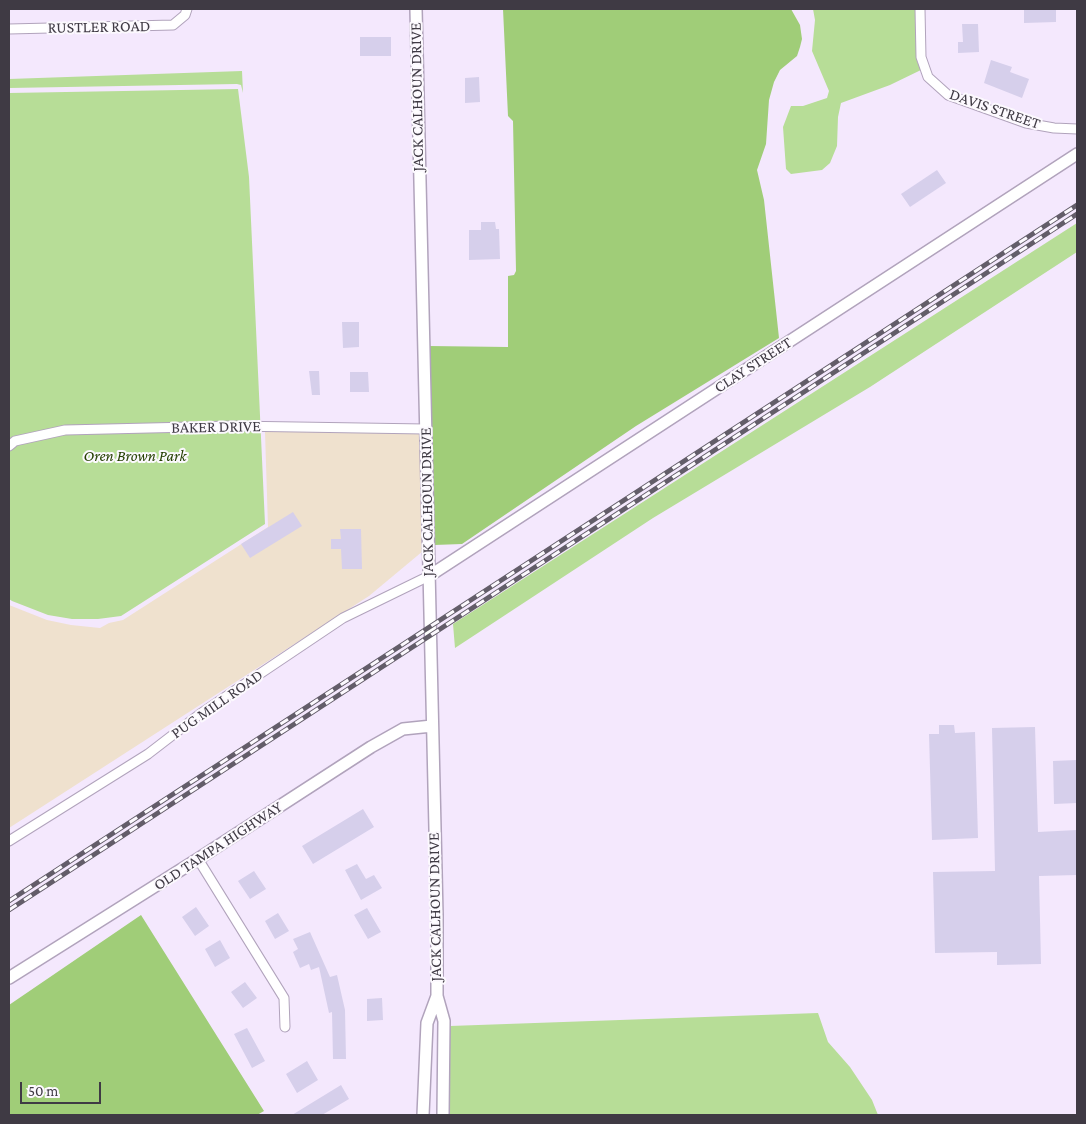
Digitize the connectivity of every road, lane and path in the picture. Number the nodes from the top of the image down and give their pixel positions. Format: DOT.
graph roads {
  1 [pos="416,9"];
  2 [pos="920,9"];
  3 [pos="186,12"];
  4 [pos="9,29"];
  5 [pos="1077,130"];
  6 [pos="1077,154"];
  7 [pos="425,429"];
  8 [pos="9,446"];
  9 [pos="429,576"];
  10 [pos="432,726"];
  11 [pos="9,841"];
  12 [pos="198,860"];
  13 [pos="9,978"];
  14 [pos="437,996"];
  15 [pos="285,1027"];
  16 [pos="423,1115"];
  17 [pos="443,1115"];
  1 -- 7 [label="street, JACK CALHOUN DRIVE"];
  2 -- 5 [label="street, DAVIS STREET"];
  3 -- 4 [label="street, RUSTLER ROAD"];
  6 -- 9 [label="street, CLAY STREET"];
  7 -- 8 [label="street, BAKER DRIVE"];
  7 -- 9 [label="street, JACK CALHOUN DRIVE"];
  9 -- 10 [label="street, JACK CALHOUN DRIVE"];
  9 -- 11 [label="street, PUG MILL ROAD"];
  10 -- 12 [label="street, OLD TAMPA HIGHWAY"];
  10 -- 14 [label="street, JACK CALHOUN DRIVE"];
  12 -- 13 [label="street, OLD TAMPA HIGHWAY"];
  12 -- 15 [label="street"];
  14 -- 16 [label="street, JACK CALHOUN DRIVE"];
  14 -- 17 [label="street, JACK CALHOUN DRIVE"];
}
